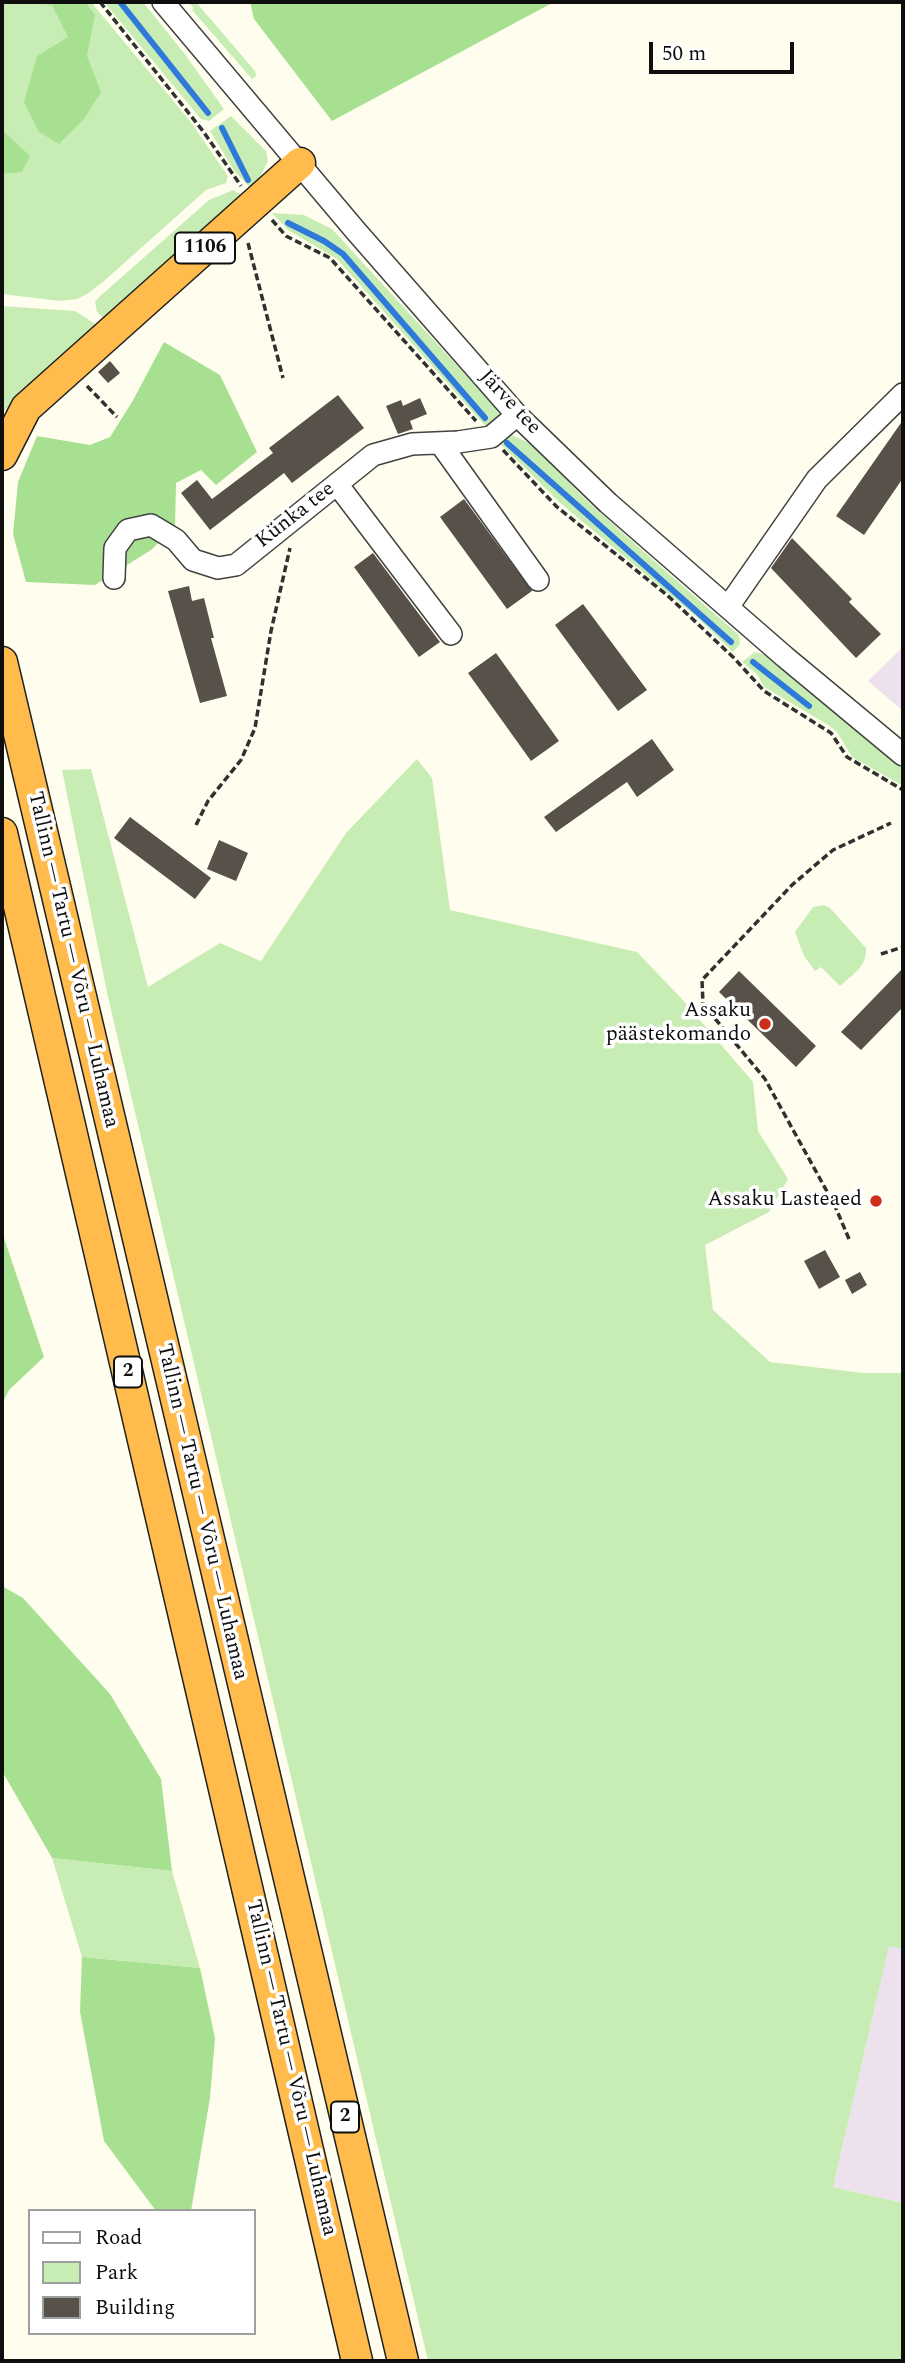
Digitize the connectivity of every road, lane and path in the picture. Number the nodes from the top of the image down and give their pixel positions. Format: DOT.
graph roads {
  1 [pos="163,2"];
  2 [pos="300,163"];
  3 [pos="243,213"];
  4 [pos="71,368"];
  5 [pos="283,378"];
  6 [pos="903,394"];
  7 [pos="517,415"];
  8 [pos="117,417"];
  9 [pos="440,443"];
  10 [pos="2,455"];
  11 [pos="337,484"];
  12 [pos="297,516"];
  13 [pos="114,578"];
  14 [pos="538,580"];
  15 [pos="728,607"];
  16 [pos="451,634"];
  17 [pos="2,662"];
  18 [pos="903,755"];
  19 [pos="891,823"];
  20 [pos="196,825"];
  21 [pos="2,833"];
  22 [pos="903,947"];
  23 [pos="881,954"];
  24 [pos="849,1239"];
  25 [pos="357,2361"];
  26 [pos="403,2361"];
  1 -- 2 [label="street, Järve tee"];
  2 -- 3 [label="highway, 1106"];
  2 -- 7 [label="street, Järve tee"];
  3 -- 4 [label="highway, 1106"];
  3 -- 5 [label="path"];
  4 -- 8 [label="path"];
  4 -- 10 [label="highway, 1106"];
  6 -- 15 [label="street"];
  7 -- 9 [label="street, Künka tee"];
  7 -- 15 [label="street, Järve tee"];
  9 -- 11 [label="street, Künka tee"];
  9 -- 14 [label="street"];
  11 -- 12 [label="street, Künka tee"];
  11 -- 16 [label="street"];
  12 -- 13 [label="street, Künka tee"];
  12 -- 20 [label="path"];
  15 -- 18 [label="street, Järve tee"];
  17 -- 26 [label="highway, Tallinn — Tartu — Võru — Luhamaa / 2"];
  19 -- 24 [label="path"];
  21 -- 25 [label="highway, Tallinn — Tartu — Võru — Luhamaa / 2"];
  22 -- 23 [label="path"];
}
